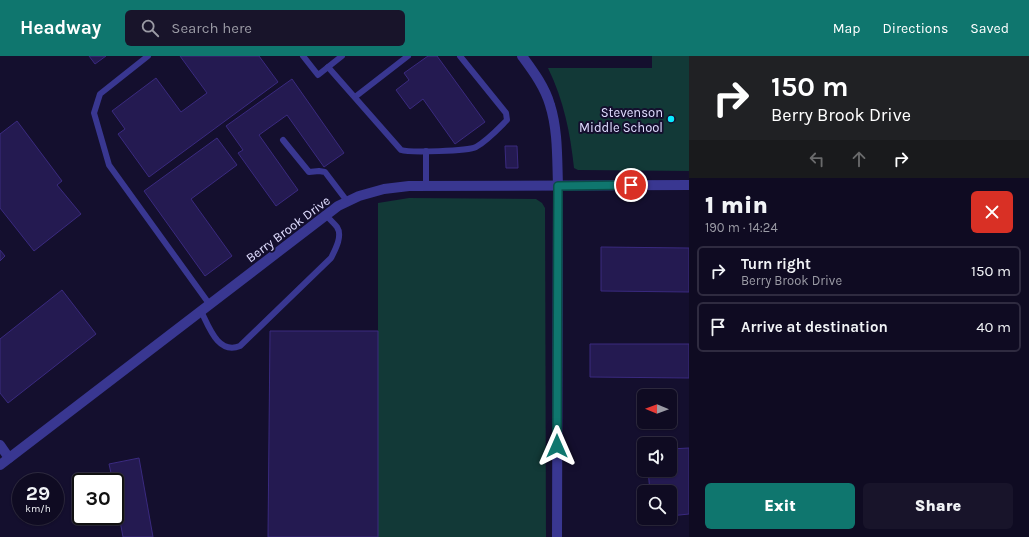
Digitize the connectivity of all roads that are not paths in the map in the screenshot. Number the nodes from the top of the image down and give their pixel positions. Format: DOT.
graph roads {
  1 [pos="148,56"];
  2 [pos="303,56"];
  3 [pos="342,56"];
  4 [pos="408,56"];
  5 [pos="460,56"];
  6 [pos="522,56"];
  7 [pos="328,67"];
  8 [pos="355,97"];
  9 [pos="283,140"];
  10 [pos="426,151"];
  11 [pos="689,185"];
  12 [pos="426,186"];
  13 [pos="558,186"];
  14 [pos="347,202"];
  15 [pos="326,215"];
  16 [pos="210,304"];
  17 [pos="201,312"];
  18 [pos="0,445"];
  19 [pos="10,458"];
  20 [pos="0,465"];
  21 [pos="557,537"];
  1 -- 16 [label="lane"];
  2 -- 7 [label="lane"];
  3 -- 7 [label="lane"];
  4 -- 8 [label="lane"];
  5 -- 10 [label="lane"];
  6 -- 13 [label="street"];
  7 -- 8 [label="lane"];
  8 -- 10 [label="lane"];
  9 -- 14 [label="lane"];
  10 -- 12 [label="lane"];
  11 -- 13 [label="street, Berry Brook Drive"];
  12 -- 13 [label="street, Berry Brook Drive"];
  12 -- 14 [label="street, Berry Brook Drive"];
  13 -- 21 [label="street"];
  14 -- 15 [label="street, Berry Brook Drive"];
  15 -- 16 [label="street, Berry Brook Drive"];
  15 -- 17 [label="lane"];
  16 -- 17 [label="street, Berry Brook Drive"];
  17 -- 19 [label="street, Berry Brook Drive"];
  18 -- 19 [label="street"];
  19 -- 20 [label="street, Berry Brook Drive"];
}
